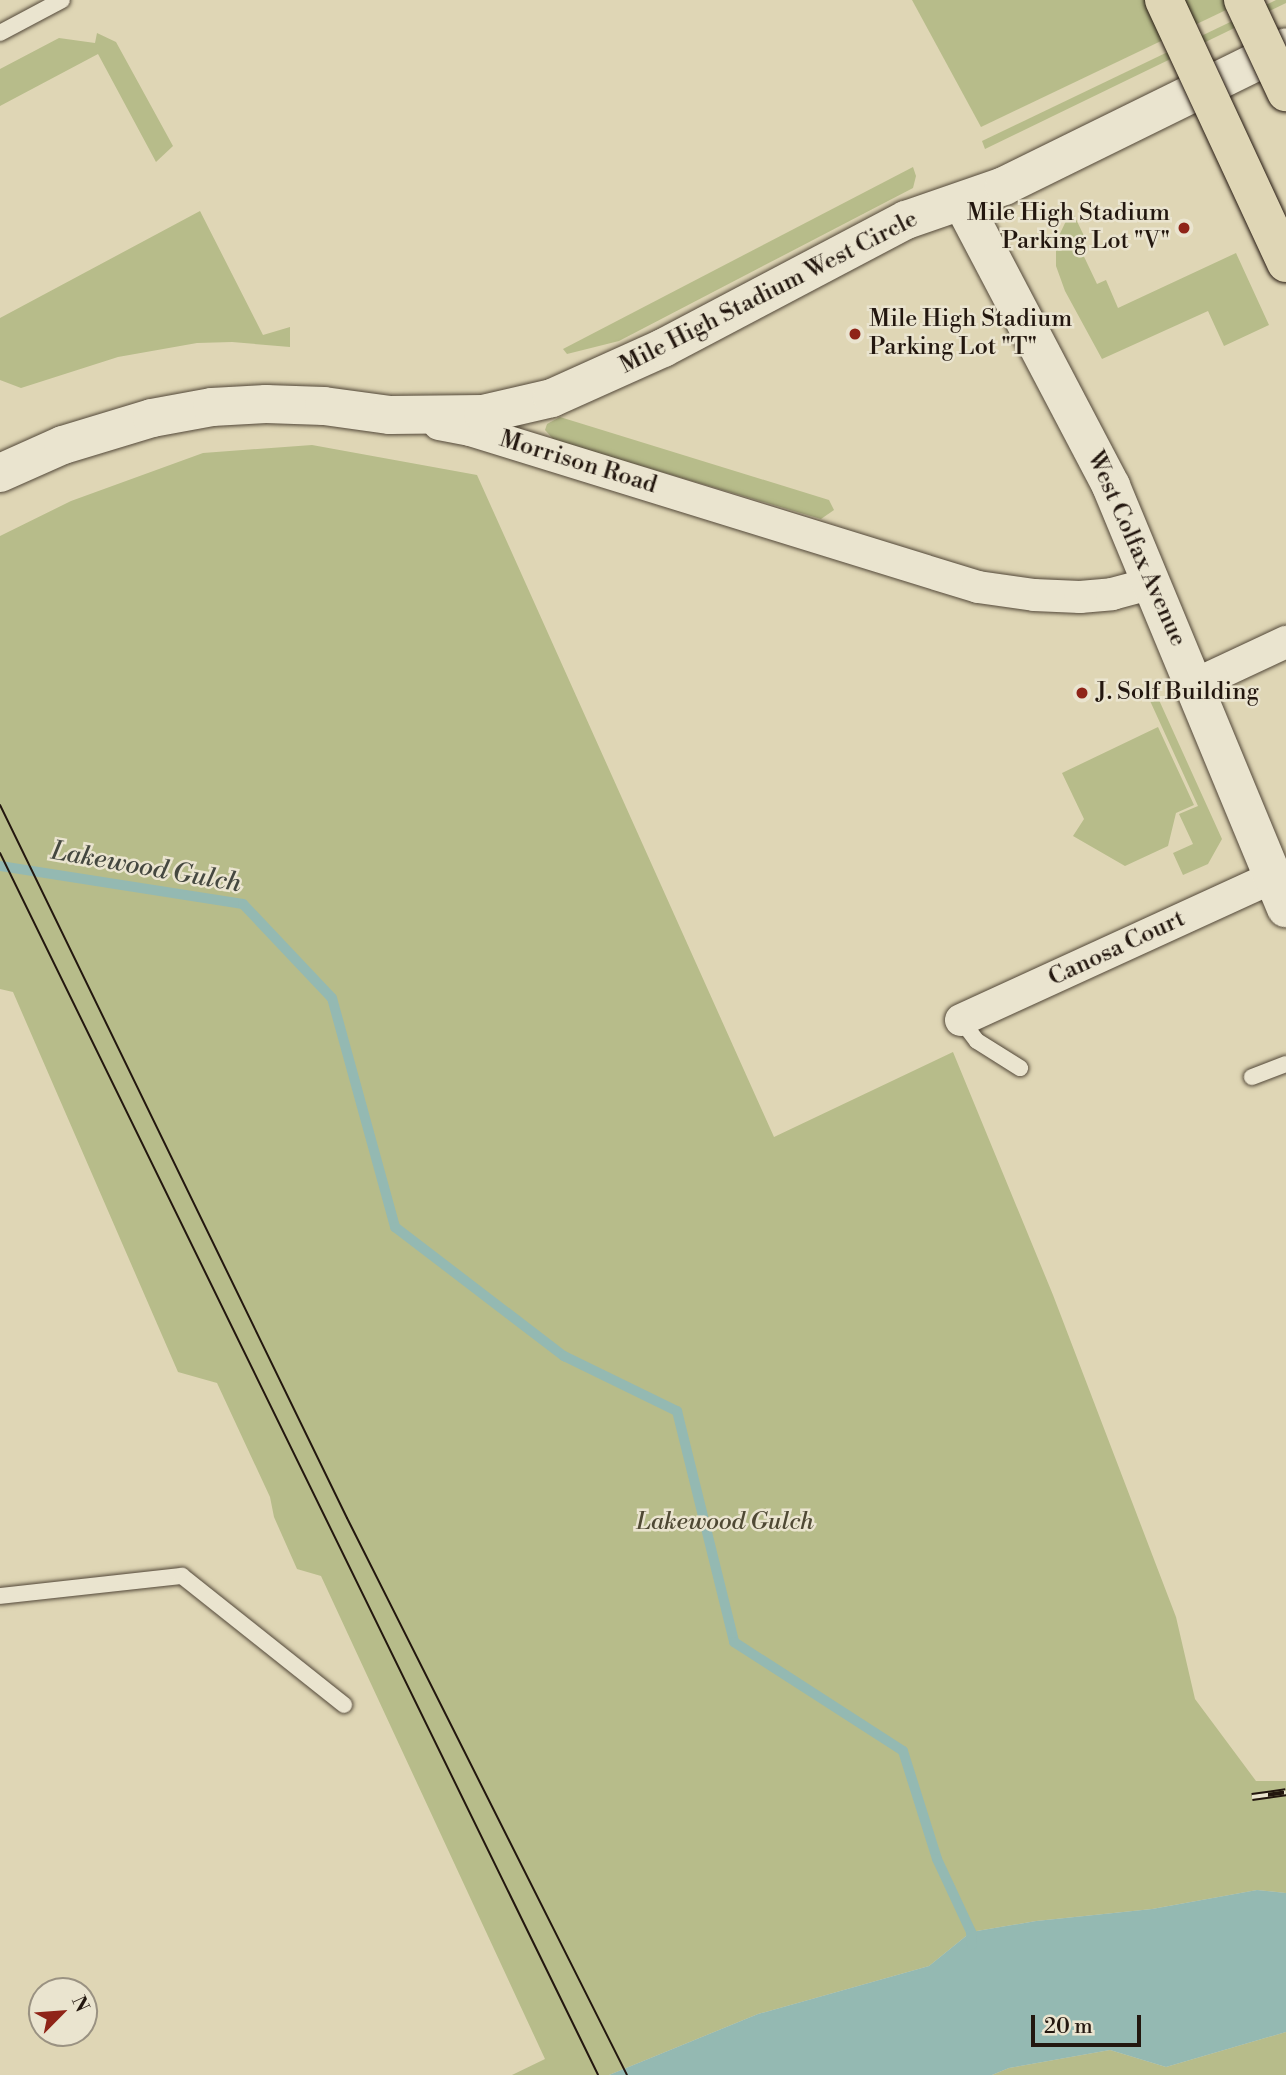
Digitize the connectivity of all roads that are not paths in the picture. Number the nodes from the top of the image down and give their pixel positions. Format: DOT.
graph roads {
  1 [pos="62,0"];
  2 [pos="1164,0"];
  3 [pos="1244,0"];
  4 [pos="0,33"];
  5 [pos="1286,47"];
  6 [pos="1286,92"];
  7 [pos="962,202"];
  8 [pos="1286,263"];
  9 [pos="390,415"];
  10 [pos="0,473"];
  11 [pos="1153,583"];
  12 [pos="1286,642"];
  13 [pos="1194,685"];
  14 [pos="1280,892"];
  15 [pos="961,1020"];
  16 [pos="1286,1064"];
  17 [pos="1020,1068"];
  18 [pos="1252,1077"];
  19 [pos="0,1596"];
  20 [pos="344,1705"];
  1 -- 4 [label="lane"];
  2 -- 8 [label="main road, bridge"];
  3 -- 6 [label="main road, bridge"];
  5 -- 7 [label="street, Mile High Stadium West Circle"];
  7 -- 9 [label="street, Mile High Stadium West Circle"];
  7 -- 11 [label="street, West Colfax Avenue"];
  9 -- 10 [label="street, Morrison Road"];
  9 -- 11 [label="street, Morrison Road"];
  11 -- 13 [label="street, West Colfax Avenue"];
  12 -- 13 [label="street"];
  13 -- 14 [label="street, West Colfax Avenue"];
  14 -- 15 [label="street, Canosa Court"];
  15 -- 17 [label="lane"];
  16 -- 18 [label="lane"];
  19 -- 20 [label="lane"];
}
